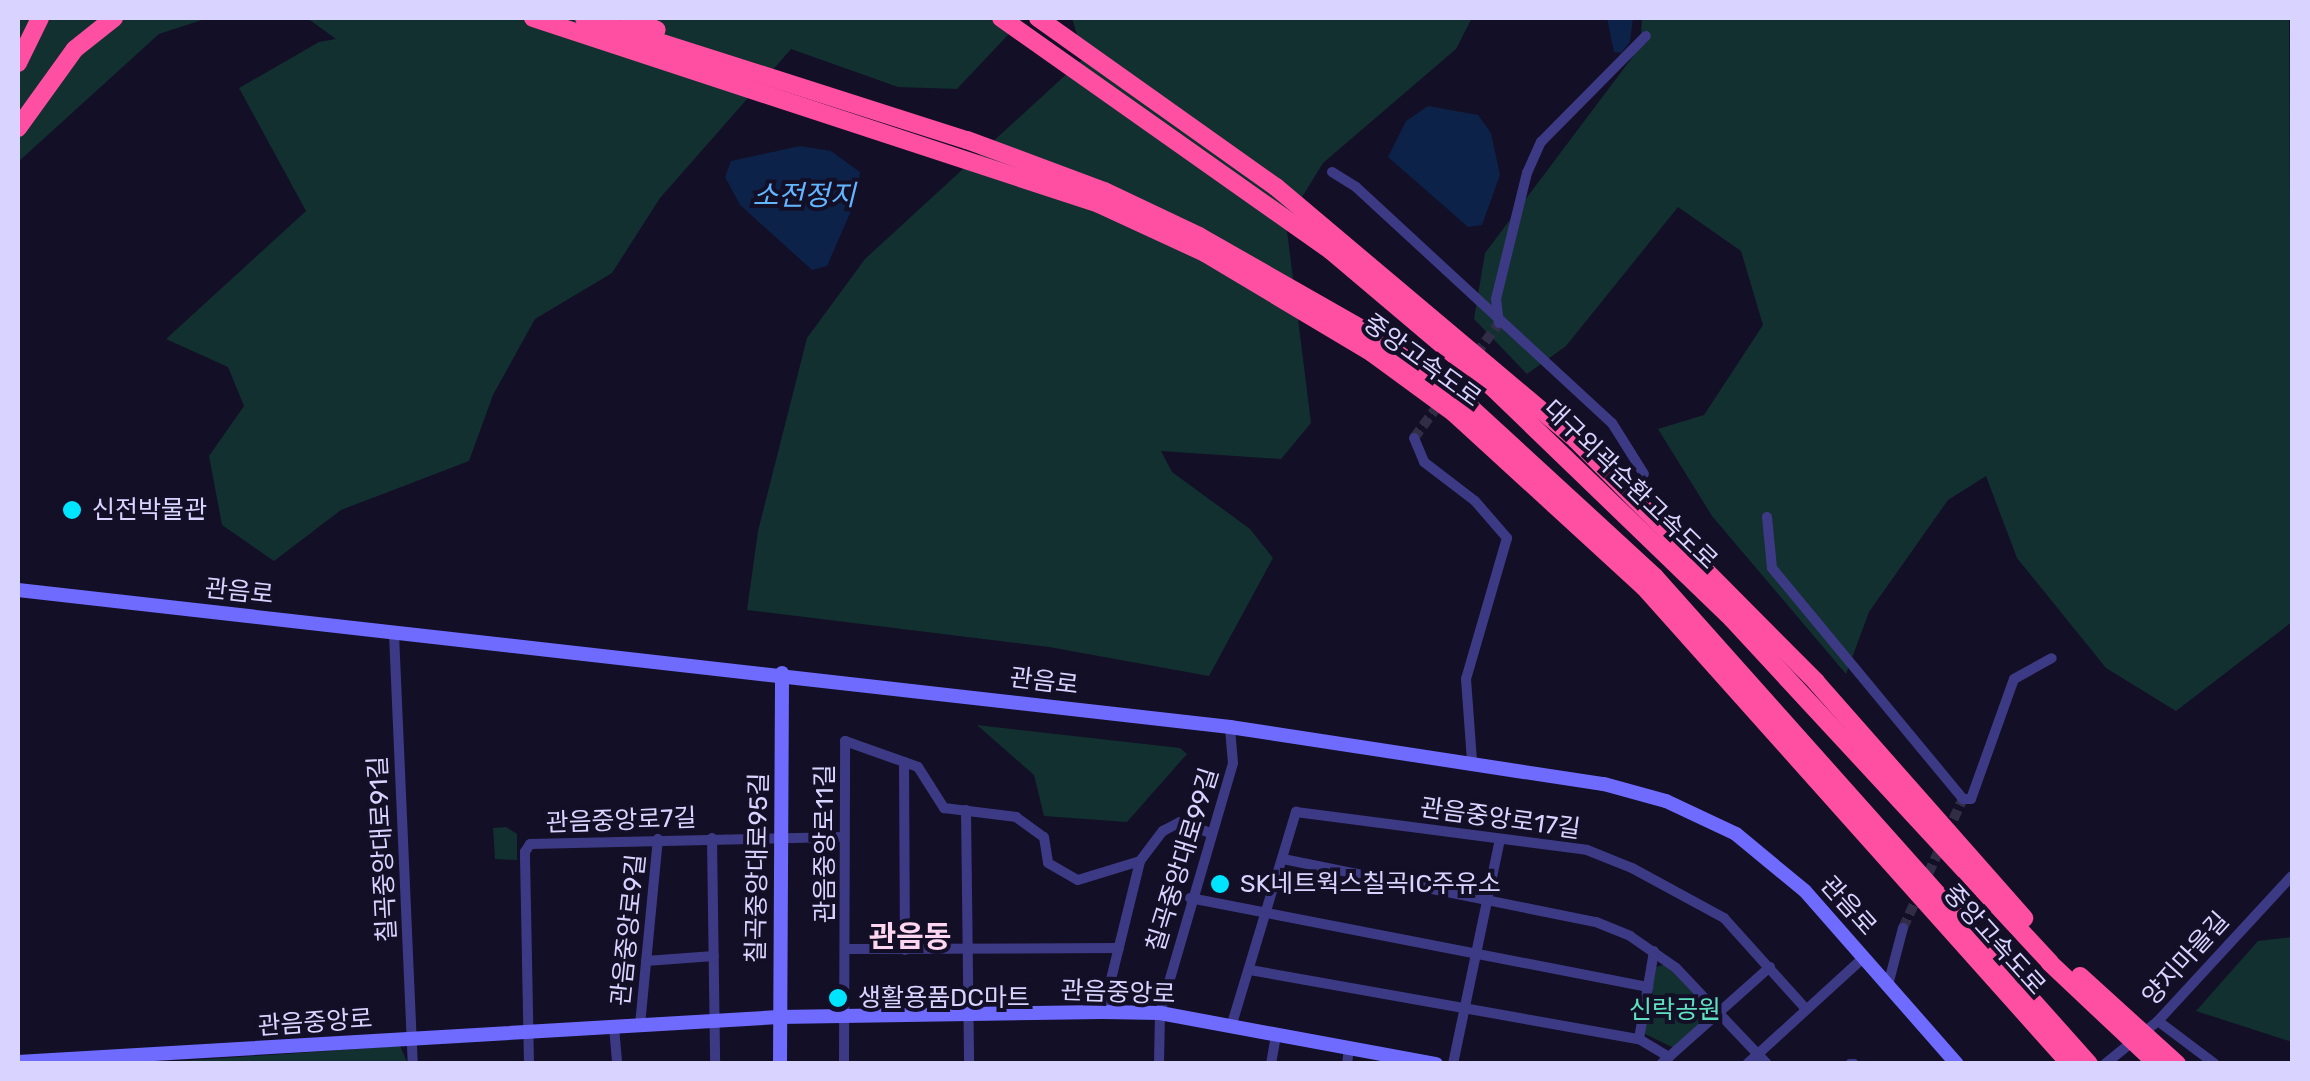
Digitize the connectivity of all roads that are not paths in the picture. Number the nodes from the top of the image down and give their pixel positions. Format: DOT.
graph roads {
  1 [pos="28,18"];
  2 [pos="40,18"];
  3 [pos="114,18"];
  4 [pos="533,18"];
  5 [pos="584,18"];
  6 [pos="629,18"];
  7 [pos="1001,18"];
  8 [pos="1038,18"];
  9 [pos="1646,36"];
  10 [pos="18,37"];
  11 [pos="720,60"];
  12 [pos="18,63"];
  13 [pos="18,128"];
  14 [pos="1332,172"];
  15 [pos="1499,323"];
  16 [pos="1414,438"];
  17 [pos="1644,474"];
  18 [pos="1767,517"];
  19 [pos="18,590"];
  20 [pos="394,634"];
  21 [pos="2052,658"];
  22 [pos="782,673"];
  23 [pos="1230,727"];
  24 [pos="1472,761"];
  25 [pos="904,762"];
  26 [pos="966,810"];
  27 [pos="1211,833"];
  28 [pos="844,837"];
  29 [pos="658,838"];
  30 [pos="712,838"];
  31 [pos="781,838"];
  32 [pos="1500,839"];
  33 [pos="1283,859"];
  34 [pos="1140,862"];
  35 [pos="2292,876"];
  36 [pos="1190,898"];
  37 [pos="1488,900"];
  38 [pos="1266,917"];
  39 [pos="1903,928"];
  40 [pos="1119,948"];
  41 [pos="845,949"];
  42 [pos="905,950"];
  43 [pos="1654,952"];
  44 [pos="967,953"];
  45 [pos="1476,954"];
  46 [pos="714,956"];
  47 [pos="1864,957"];
  48 [pos="646,961"];
  49 [pos="1770,968"];
  50 [pos="1250,970"];
  51 [pos="1888,984"];
  52 [pos="1648,986"];
  53 [pos="2095,1000"];
  54 [pos="1465,1008"];
  55 [pos="1806,1009"];
  56 [pos="1720,1010"];
  57 [pos="1103,1012"];
  58 [pos="1160,1012"];
  59 [pos="966,1013"];
  60 [pos="779,1017"];
  61 [pos="845,1017"];
  62 [pos="716,1021"];
  63 [pos="2158,1022"];
  64 [pos="640,1025"];
  65 [pos="614,1027"];
  66 [pos="1230,1028"];
  67 [pos="529,1031"];
  68 [pos="1276,1035"];
  69 [pos="412,1039"];
  70 [pos="1639,1039"];
  71 [pos="1758,1054"];
  72 [pos="1348,1056"];
  73 [pos="162,1059"];
  74 [pos="1665,1060"];
  75 [pos="2080,1061"];
  76 [pos="18,1062"];
  77 [pos="2176,1063"];
  78 [pos="412,1064"];
  79 [pos="529,1064"];
  80 [pos="617,1064"];
  81 [pos="715,1064"];
  82 [pos="780,1064"];
  83 [pos="844,1064"];
  84 [pos="969,1064"];
  85 [pos="1159,1064"];
  86 [pos="1271,1064"];
  87 [pos="1436,1064"];
  88 [pos="1453,1064"];
  89 [pos="1747,1064"];
  90 [pos="1767,1064"];
  91 [pos="1957,1064"];
  92 [pos="2105,1064"];
  93 [pos="2157,1064"];
  94 [pos="2215,1064"];
  1 -- 10 [label="highway"];
  2 -- 12 [label="highway"];
  3 -- 13 [label="highway"];
  4 -- 75 [label="highway, 중앙고속도로"];
  5 -- 11 [label="highway, 중앙고속도로"];
  6 -- 11 [label="highway"];
  7 -- 53 [label="highway, 대구외곽순환고속도로"];
  8 -- 53 [label="highway, 대구외곽순환고속도로"];
  9 -- 15 [label="street"];
  11 -- 75 [label="highway, 중앙고속도로"];
  14 -- 15 [label="street"];
  15 -- 17 [label="street"];
  16 -- 24 [label="street"];
  18 -- 21 [label="street"];
  19 -- 20 [label="main road, 관음로"];
  20 -- 22 [label="main road, 관음로"];
  20 -- 69 [label="street, 칠곡중앙대로91길"];
  22 -- 23 [label="main road, 관음로"];
  22 -- 31 [label="main road, 칠곡중앙대로95길"];
  23 -- 24 [label="main road, 관음로"];
  23 -- 27 [label="street, 칠곡중앙대로99길"];
  24 -- 47 [label="main road, 관음로"];
  25 -- 26 [label="street, 관음중앙로11길"];
  25 -- 28 [label="street, 관음중앙로11길"];
  25 -- 42 [label="street"];
  26 -- 34 [label="street"];
  26 -- 44 [label="street"];
  27 -- 34 [label="street"];
  27 -- 36 [label="street, 칠곡중앙대로99길"];
  28 -- 31 [label="street, 관음중앙로7길"];
  28 -- 41 [label="street, 관음중앙로11길"];
  29 -- 30 [label="street, 관음중앙로7길"];
  29 -- 48 [label="street, 관음중앙로9길"];
  29 -- 67 [label="street, 관음중앙로7길"];
  30 -- 31 [label="street, 관음중앙로7길"];
  30 -- 46 [label="street"];
  31 -- 60 [label="main road, 칠곡중앙대로95길"];
  32 -- 33 [label="street, 관음중앙로17길"];
  32 -- 37 [label="street"];
  32 -- 49 [label="street, 관음중앙로17길"];
  33 -- 37 [label="street"];
  33 -- 38 [label="street, 관음중앙로17길"];
  34 -- 40 [label="street"];
  35 -- 63 [label="street, 양지마을길"];
  36 -- 38 [label="street"];
  36 -- 58 [label="street, 칠곡중앙대로99길"];
  37 -- 43 [label="street"];
  37 -- 45 [label="street"];
  38 -- 45 [label="street"];
  38 -- 50 [label="street, 관음중앙로17길"];
  39 -- 51 [label="street"];
  40 -- 44 [label="street, 관음중앙로11길"];
  40 -- 57 [label="street"];
  41 -- 42 [label="street, 관음중앙로11길"];
  41 -- 61 [label="street, 관음중앙로11길"];
  42 -- 44 [label="street, 관음중앙로11길"];
  43 -- 52 [label="street"];
  43 -- 56 [label="street"];
  44 -- 59 [label="street"];
  45 -- 52 [label="street"];
  45 -- 54 [label="street"];
  46 -- 48 [label="street"];
  46 -- 62 [label="street"];
  47 -- 51 [label="main road, 관음로"];
  47 -- 55 [label="street"];
  48 -- 64 [label="street, 관음중앙로9길"];
  49 -- 55 [label="street, 관음중앙로17길"];
  49 -- 56 [label="street"];
  50 -- 54 [label="street"];
  50 -- 66 [label="street, 관음중앙로17길"];
  51 -- 91 [label="main road, 관음로"];
  52 -- 70 [label="street"];
  53 -- 77 [label="highway, 대구외곽순환고속도로"];
  53 -- 93 [label="highway, 대구외곽순환고속도로"];
  54 -- 70 [label="street"];
  54 -- 88 [label="street"];
  55 -- 71 [label="street"];
  56 -- 71 [label="street"];
  56 -- 74 [label="street"];
  57 -- 58 [label="main road, 관음중앙로"];
  57 -- 59 [label="main road, 관음중앙로"];
  58 -- 66 [label="main road, 관음중앙로"];
  58 -- 85 [label="street, 칠곡중앙대로99길"];
  59 -- 61 [label="main road, 관음중앙로"];
  59 -- 84 [label="street"];
  60 -- 61 [label="main road, 관음중앙로"];
  60 -- 62 [label="main road, 관음중앙로"];
  60 -- 82 [label="main road, 칠곡중앙대로95길"];
  61 -- 83 [label="street, 관음중앙로11길"];
  62 -- 64 [label="main road, 관음중앙로"];
  62 -- 81 [label="street"];
  63 -- 92 [label="street, 양지마을길"];
  63 -- 94 [label="street"];
  64 -- 65 [label="main road, 관음중앙로"];
  65 -- 67 [label="main road, 관음중앙로"];
  65 -- 80 [label="street"];
  66 -- 68 [label="main road, 관음중앙로"];
  67 -- 69 [label="main road, 관음중앙로"];
  67 -- 79 [label="street"];
  68 -- 72 [label="main road, 관음중앙로"];
  68 -- 86 [label="street"];
  69 -- 73 [label="main road, 관음중앙로"];
  69 -- 78 [label="street, 칠곡중앙대로91길"];
  70 -- 74 [label="street"];
  71 -- 89 [label="street"];
  71 -- 90 [label="street"];
  72 -- 87 [label="main road, 관음중앙로"];
  73 -- 76 [label="main road, 관음중앙로"];
}
